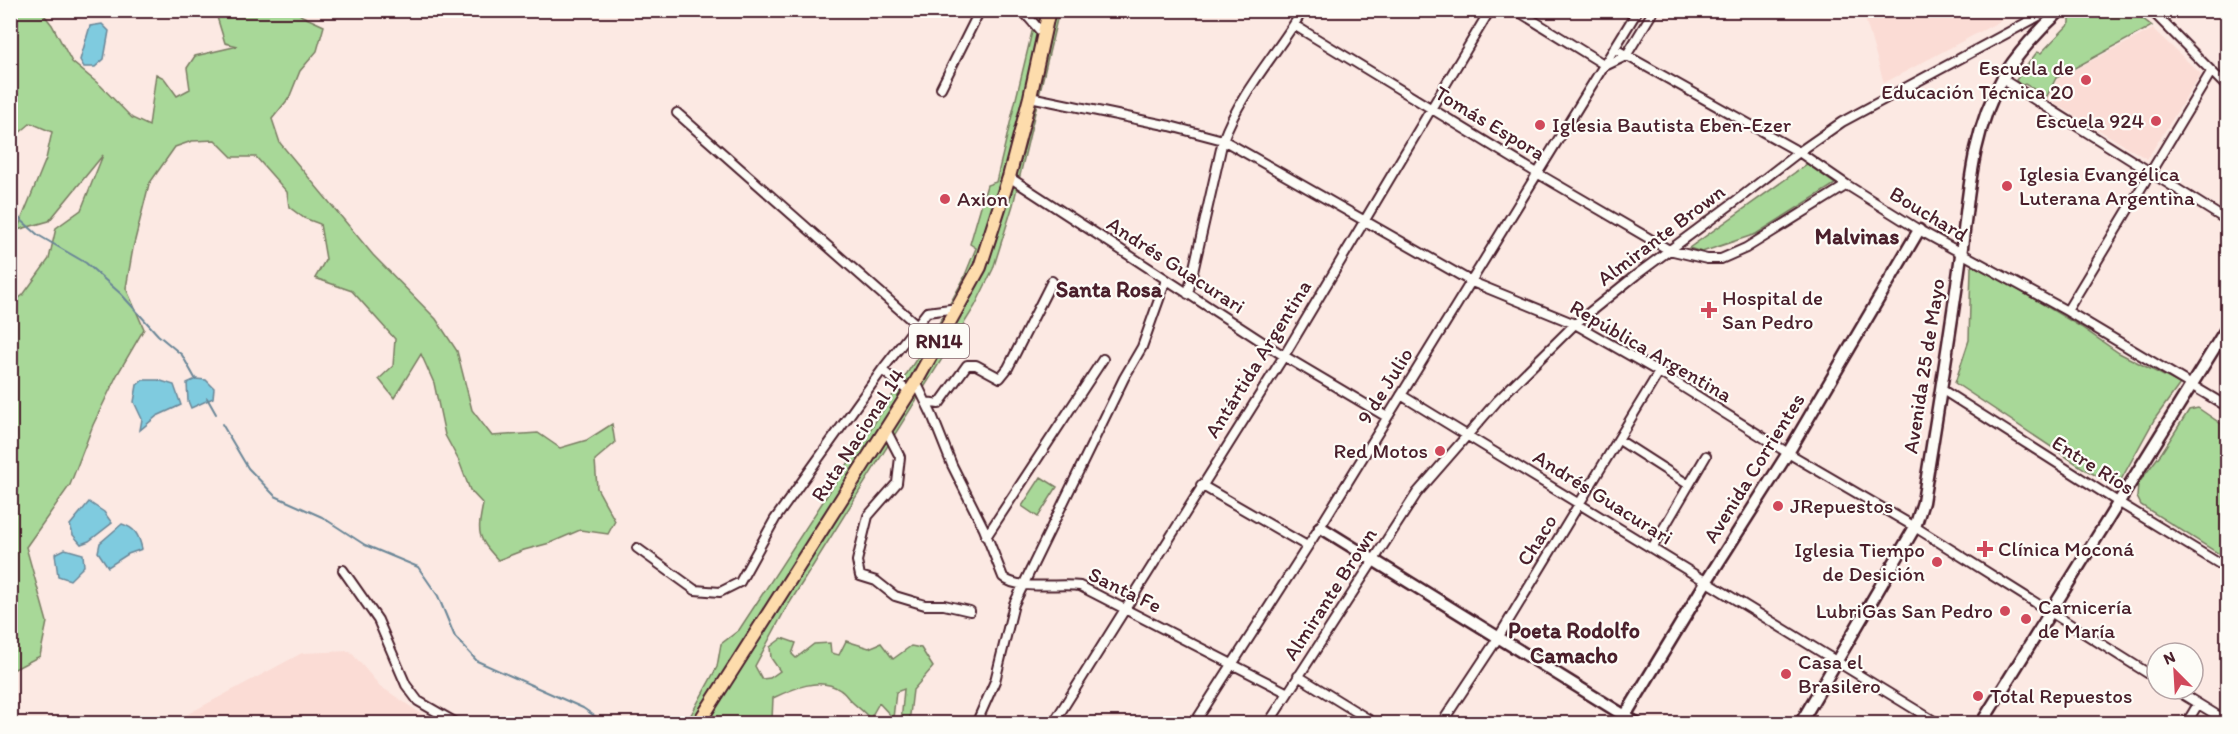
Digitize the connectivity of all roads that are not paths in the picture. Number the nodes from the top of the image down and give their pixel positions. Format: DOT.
graph roads {
  1 [pos="980,10"];
  2 [pos="1022,10"];
  3 [pos="1049,10"];
  4 [pos="1303,10"];
  5 [pos="1490,10"];
  6 [pos="1516,10"];
  7 [pos="1638,10"];
  8 [pos="1654,10"];
  9 [pos="2050,10"];
  10 [pos="2061,10"];
  11 [pos="2151,10"];
  12 [pos="1294,25"];
  13 [pos="1044,35"];
  14 [pos="1615,49"];
  15 [pos="1626,56"];
  16 [pos="1605,65"];
  17 [pos="2211,72"];
  18 [pos="2002,79"];
  19 [pos="941,88"];
  20 [pos="2228,88"];
  21 [pos="1030,97"];
  22 [pos="1431,108"];
  23 [pos="677,113"];
  24 [pos="1223,140"];
  25 [pos="1799,152"];
  26 [pos="2150,172"];
  27 [pos="1537,173"];
  28 [pos="1009,177"];
  29 [pos="1846,185"];
  30 [pos="1363,221"];
  31 [pos="2228,221"];
  32 [pos="1919,230"];
  33 [pos="1669,250"];
  34 [pos="1961,254"];
  35 [pos="1166,280"];
  36 [pos="1052,281"];
  37 [pos="1472,282"];
  38 [pos="1188,294"];
  39 [pos="958,308"];
  40 [pos="2067,311"];
  41 [pos="917,324"];
  42 [pos="1575,324"];
  43 [pos="2228,326"];
  44 [pos="1284,356"];
  45 [pos="1102,359"];
  46 [pos="882,370"];
  47 [pos="1659,372"];
  48 [pos="2191,385"];
  49 [pos="912,387"];
  50 [pos="1941,389"];
  51 [pos="1401,395"];
  52 [pos="926,402"];
  53 [pos="2228,407"];
  54 [pos="1387,417"];
  55 [pos="885,428"];
  56 [pos="1467,435"];
  57 [pos="1619,440"];
  58 [pos="1788,453"];
  59 [pos="1706,456"];
  60 [pos="1201,485"];
  61 [pos="1689,485"];
  62 [pos="2118,502"];
  63 [pos="1580,504"];
  64 [pos="1320,527"];
  65 [pos="1915,527"];
  66 [pos="986,537"];
  67 [pos="1308,546"];
  68 [pos="637,548"];
  69 [pos="1652,548"];
  70 [pos="1374,560"];
  71 [pos="2228,568"];
  72 [pos="342,570"];
  73 [pos="1706,582"];
  74 [pos="1024,585"];
  75 [pos="1126,610"];
  76 [pos="970,611"];
  77 [pos="2050,613"];
  78 [pos="1498,638"];
  79 [pos="1839,660"];
  80 [pos="1231,664"];
  81 [pos="2145,671"];
  82 [pos="1298,676"];
  83 [pos="1288,693"];
  84 [pos="2193,701"];
  85 [pos="2198,704"];
  86 [pos="1622,720"];
  87 [pos="1057,722"];
  88 [pos="2228,722"];
  89 [pos="458,723"];
  90 [pos="698,723"];
  91 [pos="976,723"];
  92 [pos="1194,723"];
  93 [pos="1268,723"];
  94 [pos="1376,723"];
  95 [pos="1441,723"];
  96 [pos="1638,723"];
  97 [pos="1800,723"];
  98 [pos="1939,723"];
  99 [pos="1981,723"];
  100 [pos="2186,723"];
  1 -- 19 [label="street"];
  2 -- 13 [label="street"];
  3 -- 13 [label="highway, Ruta Nacional 14 / RN14"];
  4 -- 12 [label="street"];
  5 -- 22 [label="street, Antártida Argentina"];
  6 -- 16 [label="street"];
  7 -- 14 [label="street, 9 de Julio"];
  8 -- 15 [label="street"];
  9 -- 25 [label="street, Almirante Brown"];
  10 -- 18 [label="main road, Avenida 25 de Mayo"];
  11 -- 17 [label="street"];
  12 -- 22 [label="street, Tomás Espora"];
  12 -- 24 [label="street"];
  13 -- 21 [label="highway, Ruta Nacional 14 / RN14"];
  14 -- 15 [label="street, Bouchard"];
  14 -- 16 [label="street, 9 de Julio"];
  15 -- 16 [label="street"];
  15 -- 25 [label="street, Bouchard"];
  16 -- 27 [label="street, 9 de Julio"];
  17 -- 20 [label="street"];
  17 -- 26 [label="street"];
  18 -- 26 [label="street"];
  18 -- 34 [label="main road, Avenida 25 de Mayo"];
  21 -- 24 [label="street, República Argentina"];
  21 -- 28 [label="highway, Ruta Nacional 14 / RN14"];
  22 -- 27 [label="street, Tomás Espora"];
  22 -- 30 [label="street, Antártida Argentina"];
  23 -- 41 [label="street"];
  24 -- 30 [label="street, República Argentina"];
  24 -- 38 [label="street"];
  25 -- 29 [label="street, Bouchard"];
  25 -- 33 [label="street, Almirante Brown"];
  26 -- 31 [label="street"];
  26 -- 40 [label="street"];
  27 -- 33 [label="street, Tomás Espora"];
  27 -- 37 [label="street, 9 de Julio"];
  28 -- 35 [label="street, Andrés Guacurari"];
  28 -- 39 [label="highway, Ruta Nacional 14 / RN14"];
  29 -- 32 [label="street, Bouchard"];
  29 -- 33 [label="street, Tomás Espora"];
  30 -- 37 [label="street, República Argentina"];
  30 -- 44 [label="street, Antártida Argentina"];
  32 -- 34 [label="street, Bouchard"];
  32 -- 58 [label="main road, Avenida Corrientes"];
  33 -- 42 [label="street, Almirante Brown"];
  34 -- 40 [label="street, Bouchard"];
  34 -- 50 [label="main road, Avenida 25 de Mayo"];
  35 -- 38 [label="street, Andrés Guacurari"];
  35 -- 74 [label="street"];
  36 -- 52 [label="street"];
  37 -- 42 [label="street, República Argentina"];
  37 -- 51 [label="street, 9 de Julio"];
  38 -- 44 [label="street, Andrés Guacurari"];
  39 -- 41 [label="street"];
  39 -- 49 [label="highway, Ruta Nacional 14 / RN14"];
  40 -- 48 [label="street, Bouchard"];
  41 -- 46 [label="street"];
  42 -- 47 [label="street, República Argentina"];
  42 -- 56 [label="street, Almirante Brown"];
  43 -- 48 [label="main road"];
  44 -- 54 [label="street, Andrés Guacurari"];
  44 -- 60 [label="street, Antártida Argentina"];
  45 -- 66 [label="street"];
  46 -- 49 [label="street"];
  46 -- 68 [label="street"];
  47 -- 57 [label="street, Chaco"];
  47 -- 58 [label="street, República Argentina"];
  48 -- 53 [label="street, Bouchard"];
  48 -- 62 [label="main road"];
  49 -- 52 [label="street"];
  49 -- 55 [label="highway, Ruta Nacional 14 / RN14"];
  50 -- 62 [label="street, Entre Ríos"];
  50 -- 65 [label="main road, Avenida 25 de Mayo"];
  51 -- 54 [label="street, 9 de Julio"];
  51 -- 56 [label="street, Andrés Guacurari"];
  52 -- 66 [label="street"];
  54 -- 64 [label="street, 9 de Julio"];
  55 -- 76 [label="street"];
  55 -- 90 [label="highway, Ruta Nacional 14 / RN14"];
  56 -- 63 [label="street, Andrés Guacurari"];
  56 -- 70 [label="street, Almirante Brown"];
  57 -- 61 [label="street"];
  57 -- 63 [label="street, Chaco"];
  58 -- 65 [label="street, República Argentina"];
  58 -- 73 [label="main road, Avenida Corrientes"];
  59 -- 61 [label="street"];
  60 -- 67 [label="street"];
  60 -- 75 [label="street, Antártida Argentina"];
  61 -- 69 [label="street"];
  62 -- 71 [label="street, Entre Ríos"];
  62 -- 77 [label="main road"];
  63 -- 69 [label="street, Andrés Guacurari"];
  63 -- 78 [label="street, Chaco"];
  64 -- 67 [label="street, 9 de Julio"];
  64 -- 70 [label="main road"];
  65 -- 77 [label="street, República Argentina"];
  65 -- 79 [label="main road, Avenida 25 de Mayo"];
  66 -- 74 [label="street"];
  67 -- 80 [label="street, 9 de Julio"];
  69 -- 73 [label="street, Andrés Guacurari"];
  70 -- 78 [label="main road"];
  70 -- 82 [label="street, Almirante Brown"];
  72 -- 89 [label="street"];
  73 -- 79 [label="street, Andrés Guacurari"];
  73 -- 86 [label="main road, Avenida Corrientes"];
  74 -- 75 [label="street, Santa Fe"];
  74 -- 91 [label="street"];
  75 -- 80 [label="street, Santa Fe"];
  75 -- 87 [label="street, Antártida Argentina"];
  77 -- 81 [label="street, República Argentina"];
  77 -- 99 [label="main road"];
  78 -- 86 [label="main road"];
  78 -- 95 [label="street, Chaco"];
  79 -- 97 [label="main road, Avenida 25 de Mayo"];
  79 -- 98 [label="street, Andrés Guacurari"];
  80 -- 83 [label="street, Santa Fe"];
  80 -- 92 [label="street, 9 de Julio"];
  82 -- 83 [label="street, Almirante Brown"];
  82 -- 94 [label="street"];
  83 -- 93 [label="street, Almirante Brown"];
  84 -- 85 [label="street"];
  85 -- 88 [label="street"];
  85 -- 100 [label="street"];
  86 -- 96 [label="main road"];
}
